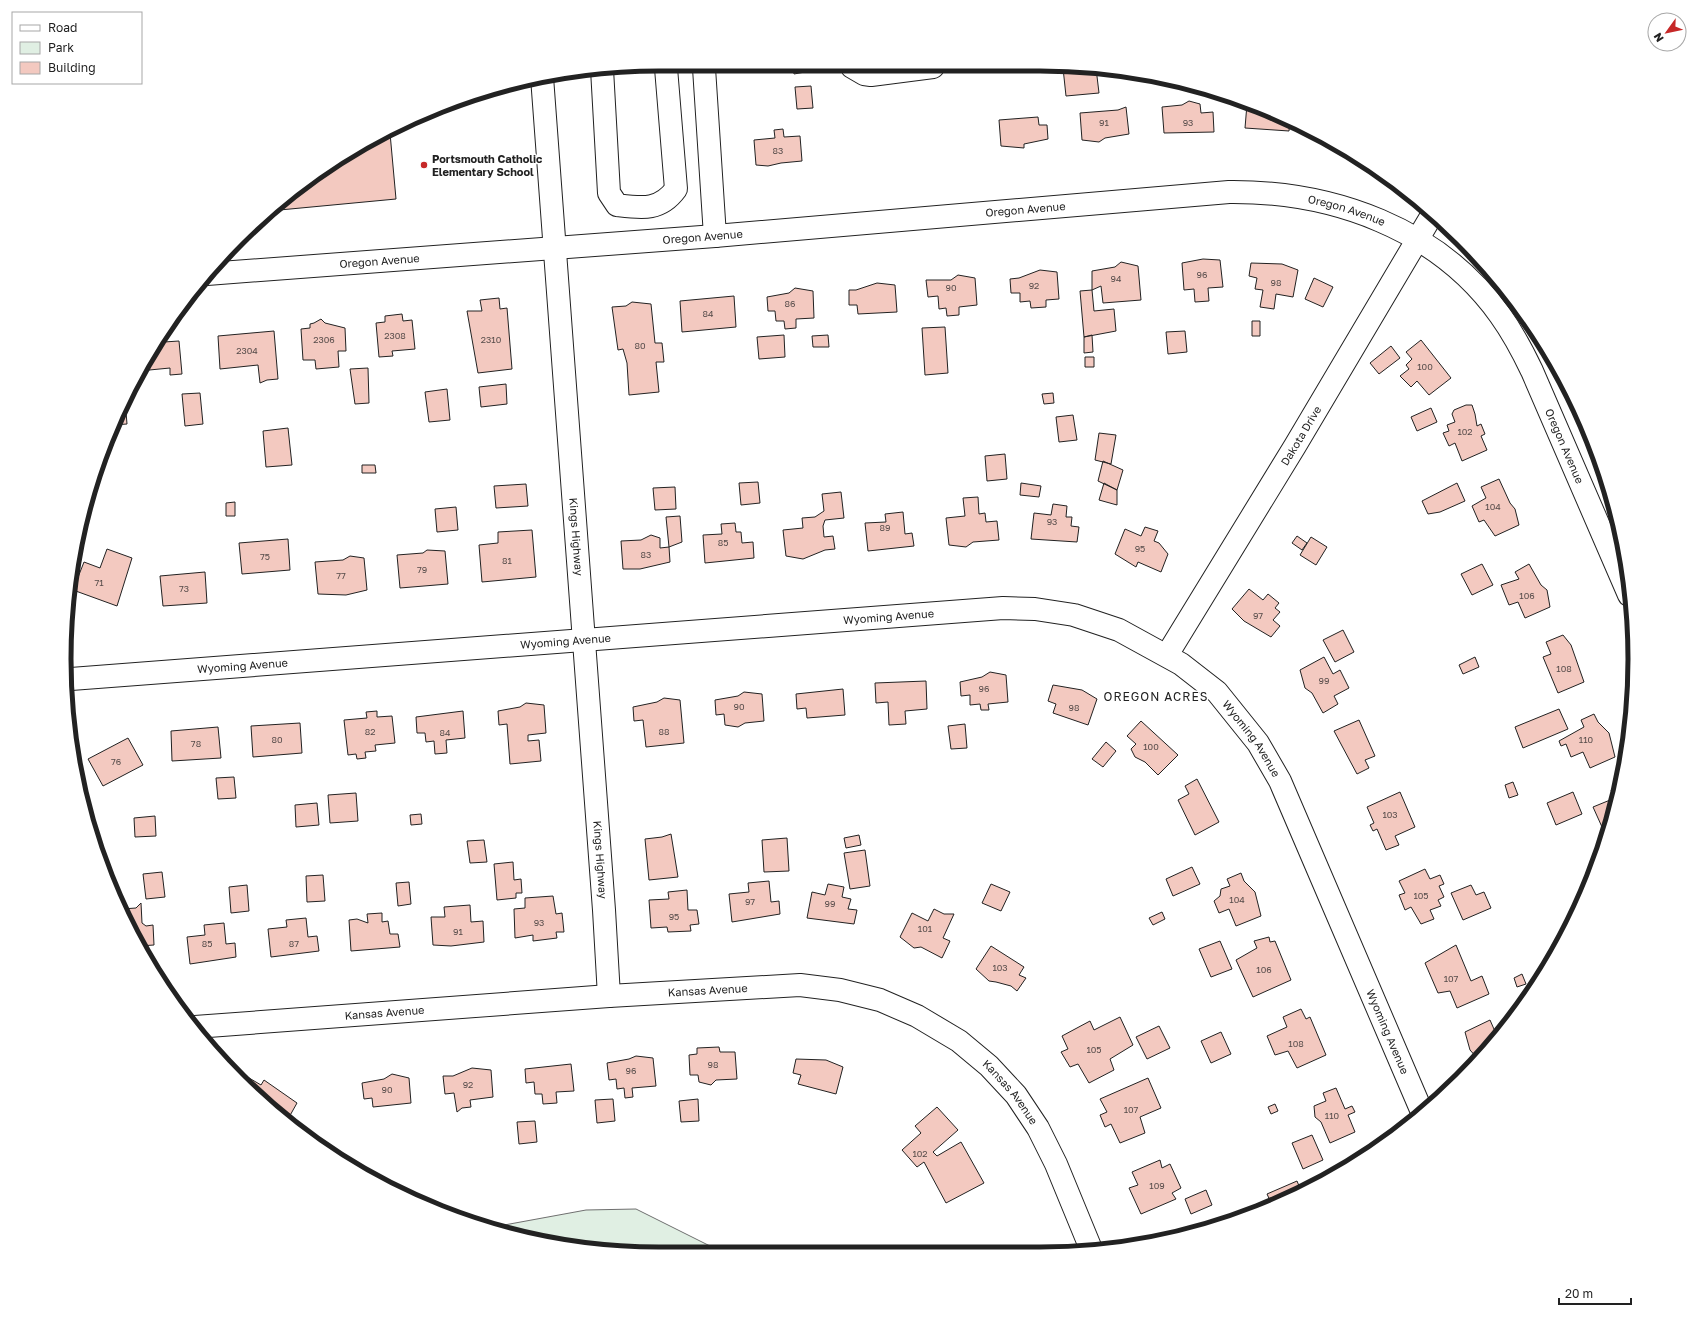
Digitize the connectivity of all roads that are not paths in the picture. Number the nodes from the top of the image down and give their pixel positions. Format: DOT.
graph roads {
  1 [pos="666,71"];
  2 [pos="704,71"];
  3 [pos="859,71"];
  4 [pos="902,71"];
  5 [pos="602,74"];
  6 [pos="542,82"];
  7 [pos="635,207"];
  8 [pos="1430,219"];
  9 [pos="715,236"];
  10 [pos="1418,239"];
  11 [pos="639,242"];
  12 [pos="555,248"];
  13 [pos="215,273"];
  14 [pos="1623,581"];
  15 [pos="584,638"];
  16 [pos="1167,655"];
  17 [pos="71,679"];
  18 [pos="609,996"];
  19 [pos="201,1027"];
  20 [pos="1420,1107"];
  21 [pos="1090,1245"];
  1 -- 7 [label="street"];
  2 -- 9 [label="street"];
  3 -- 4 [label="street"];
  5 -- 7 [label="street"];
  6 -- 12 [label="street, Kings Highway"];
  7 -- 11 [label="street"];
  8 -- 10 [label="street, Dakota Drive"];
  9 -- 10 [label="street, Oregon Avenue"];
  9 -- 11 [label="street, Oregon Avenue"];
  10 -- 14 [label="street, Oregon Avenue"];
  10 -- 16 [label="street, Dakota Drive"];
  11 -- 12 [label="street, Oregon Avenue"];
  12 -- 13 [label="street, Oregon Avenue"];
  12 -- 15 [label="street, Kings Highway"];
  15 -- 16 [label="street, Wyoming Avenue"];
  15 -- 17 [label="street, Wyoming Avenue"];
  15 -- 18 [label="street, Kings Highway"];
  16 -- 20 [label="street, Wyoming Avenue"];
  18 -- 19 [label="street, Kansas Avenue"];
  18 -- 21 [label="street, Kansas Avenue"];
}
